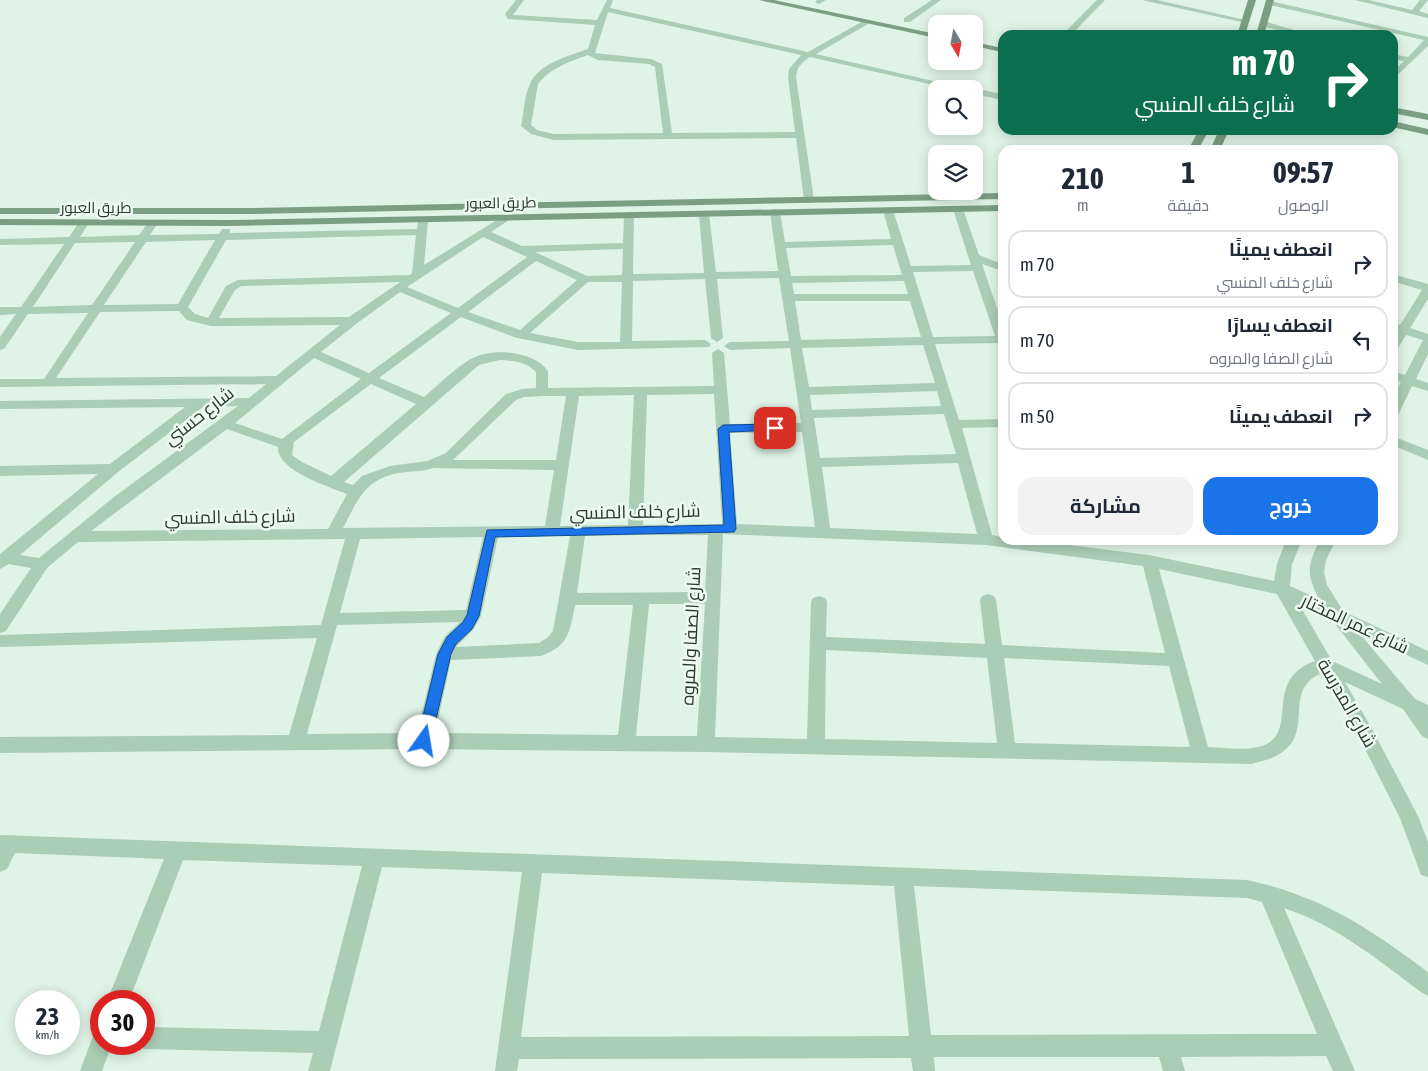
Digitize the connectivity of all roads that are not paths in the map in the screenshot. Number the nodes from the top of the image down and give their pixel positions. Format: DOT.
graph roads {
  1 [pos="520,0"];
  2 [pos="611,0"];
  3 [pos="763,0"];
  4 [pos="809,0"];
  5 [pos="937,0"];
  6 [pos="1101,0"];
  7 [pos="1146,0"];
  8 [pos="1252,0"];
  9 [pos="1424,0"];
  10 [pos="1270,1"];
  11 [pos="824,2"];
  12 [pos="1362,3"];
  13 [pos="605,9"];
  14 [pos="1414,12"];
  15 [pos="1428,16"];
  16 [pos="898,18"];
  17 [pos="907,20"];
  18 [pos="1246,21"];
  19 [pos="865,22"];
  20 [pos="917,22"];
  21 [pos="600,23"];
  22 [pos="1264,24"];
  23 [pos="1071,30"];
  24 [pos="1243,30"];
  25 [pos="1262,30"];
  26 [pos="1287,30"];
  27 [pos="1395,30"];
  28 [pos="1398,31"];
  29 [pos="928,34"];
  30 [pos="1428,40"];
  31 [pos="983,46"];
  32 [pos="998,49"];
  33 [pos="591,51"];
  34 [pos="808,54"];
  35 [pos="1398,57"];
  36 [pos="1410,60"];
  37 [pos="1398,72"];
  38 [pos="928,81"];
  39 [pos="983,93"];
  40 [pos="998,96"];
  41 [pos="1398,111"];
  42 [pos="1428,118"];
  43 [pos="1398,125"];
  44 [pos="1428,132"];
  45 [pos="800,135"];
  46 [pos="668,136"];
  47 [pos="998,196"];
  48 [pos="809,200"];
  49 [pos="508,206"];
  50 [pos="426,208"];
  51 [pos="998,208"];
  52 [pos="958,209"];
  53 [pos="888,210"];
  54 [pos="775,212"];
  55 [pos="704,214"];
  56 [pos="629,215"];
  57 [pos="505,218"];
  58 [pos="0,219"];
  59 [pos="423,220"];
  60 [pos="84,223"];
  61 [pos="153,223"];
  62 [pos="230,223"];
  63 [pos="422,232"];
  64 [pos="484,233"];
  65 [pos="222,237"];
  66 [pos="143,238"];
  67 [pos="72,240"];
  68 [pos="0,242"];
  69 [pos="898,242"];
  70 [pos="780,245"];
  71 [pos="628,246"];
  72 [pos="519,249"];
  73 [pos="534,256"];
  74 [pos="976,262"];
  75 [pos="998,267"];
  76 [pos="1398,269"];
  77 [pos="907,274"];
  78 [pos="415,276"];
  79 [pos="710,276"];
  80 [pos="786,277"];
  81 [pos="1398,278"];
  82 [pos="1428,278"];
  83 [pos="585,279"];
  84 [pos="628,279"];
  85 [pos="399,288"];
  86 [pos="1428,289"];
  87 [pos="914,297"];
  88 [pos="789,298"];
  89 [pos="182,307"];
  90 [pos="24,310"];
  91 [pos="96,310"];
  92 [pos="0,311"];
  93 [pos="460,312"];
  94 [pos="352,321"];
  95 [pos="211,322"];
  96 [pos="998,327"];
  97 [pos="1398,328"];
  98 [pos="521,335"];
  99 [pos="717,338"];
  100 [pos="1428,338"];
  101 [pos="998,339"];
  102 [pos="928,341"];
  103 [pos="1428,342"];
  104 [pos="705,344"];
  105 [pos="796,344"];
  106 [pos="0,346"];
  107 [pos="626,346"];
  108 [pos="730,346"];
  109 [pos="312,353"];
  110 [pos="718,353"];
  111 [pos="1398,377"];
  112 [pos="278,380"];
  113 [pos="369,380"];
  114 [pos="1409,380"];
  115 [pos="47,383"];
  116 [pos="0,384"];
  117 [pos="942,387"];
  118 [pos="1428,388"];
  119 [pos="641,390"];
  120 [pos="721,390"];
  121 [pos="573,391"];
  122 [pos="803,391"];
  123 [pos="542,392"];
  124 [pos="1398,401"];
  125 [pos="199,402"];
  126 [pos="251,402"];
  127 [pos="425,403"];
  128 [pos="0,406"];
  129 [pos="951,417"];
  130 [pos="808,421"];
  131 [pos="998,423"];
  132 [pos="224,424"];
  133 [pos="723,429"];
  134 [pos="1398,442"];
  135 [pos="285,445"];
  136 [pos="1428,454"];
  137 [pos="964,458"];
  138 [pos="814,463"];
  139 [pos="429,465"];
  140 [pos="562,465"];
  141 [pos="114,469"];
  142 [pos="0,471"];
  143 [pos="334,482"];
  144 [pos="356,492"];
  145 [pos="723,529"];
  146 [pos="635,531"];
  147 [pos="552,532"];
  148 [pos="578,532"];
  149 [pos="823,532"];
  150 [pos="491,533"];
  151 [pos="354,534"];
  152 [pos="332,535"];
  153 [pos="74,537"];
  154 [pos="986,540"];
  155 [pos="998,541"];
  156 [pos="1070,545"];
  157 [pos="1292,545"];
  158 [pos="1326,545"];
  159 [pos="2,561"];
  160 [pos="1148,561"];
  161 [pos="42,564"];
  162 [pos="1282,589"];
  163 [pos="713,598"];
  164 [pos="568,599"];
  165 [pos="642,599"];
  166 [pos="988,600"];
  167 [pos="819,602"];
  168 [pos="1336,614"];
  169 [pos="473,616"];
  170 [pos="329,625"];
  171 [pos="0,627"];
  172 [pos="0,641"];
  173 [pos="818,643"];
  174 [pos="994,651"];
  175 [pos="444,654"];
  176 [pos="1428,658"];
  177 [pos="1176,660"];
  178 [pos="1325,665"];
  179 [pos="1408,703"];
  180 [pos="1428,712"];
  181 [pos="1428,731"];
  182 [pos="424,741"];
  183 [pos="296,742"];
  184 [pos="626,743"];
  185 [pos="706,744"];
  186 [pos="0,745"];
  187 [pos="816,747"];
  188 [pos="1007,751"];
  189 [pos="1201,755"];
  190 [pos="3,851"];
  191 [pos="176,852"];
  192 [pos="374,859"];
  193 [pos="533,864"];
  194 [pos="1428,868"];
  195 [pos="903,877"];
  196 [pos="1268,893"];
  197 [pos="1428,985"];
  198 [pos="122,990"];
  199 [pos="155,1038"];
  200 [pos="327,1042"];
  201 [pos="1333,1045"];
  202 [pos="1167,1046"];
  203 [pos="922,1047"];
  204 [pos="509,1048"];
  205 [pos="97,1055"];
  206 [pos="91,1071"];
  207 [pos="319,1071"];
  208 [pos="506,1071"];
  209 [pos="924,1071"];
  210 [pos="1174,1071"];
  211 [pos="1344,1071"];
  1 -- 21 [label="street"];
  2 -- 13 [label="street"];
  3 -- 19 [label="street"];
  4 -- 11 [label="street"];
  5 -- 17 [label="street"];
  6 -- 23 [label="street"];
  7 -- 18 [label="street"];
  8 -- 18 [label="street"];
  9 -- 14 [label="street"];
  10 -- 22 [label="street"];
  10 -- 27 [label="street"];
  12 -- 14 [label="street"];
  13 -- 21 [label="street"];
  13 -- 34 [label="street"];
  14 -- 15 [label="street"];
  16 -- 17 [label="street"];
  17 -- 20 [label="street"];
  18 -- 24 [label="street"];
  19 -- 29 [label="street"];
  19 -- 34 [label="street"];
  21 -- 33 [label="street"];
  22 -- 25 [label="street"];
  22 -- 26 [label="street"];
  28 -- 30 [label="street"];
  30 -- 36 [label="street"];
  31 -- 32 [label="street"];
  33 -- 46 [label="street"];
  33 -- 46 [label="street"];
  34 -- 38 [label="street"];
  34 -- 45 [label="street"];
  35 -- 36 [label="street"];
  36 -- 37 [label="street"];
  39 -- 40 [label="street"];
  41 -- 42 [label="street"];
  43 -- 44 [label="street"];
  45 -- 46 [label="street"];
  45 -- 48 [label="street"];
  47 -- 48 [label="street, طريق العبور"];
  48 -- 49 [label="street, طريق العبور"];
  49 -- 50 [label="street, طريق العبور"];
  49 -- 57 [label="street"];
  50 -- 58 [label="street, طريق العبور"];
  50 -- 59 [label="street"];
  51 -- 52 [label="street, طريق العبور"];
  52 -- 53 [label="street, طريق العبور"];
  52 -- 74 [label="street"];
  53 -- 54 [label="street, طريق العبور"];
  53 -- 69 [label="street"];
  54 -- 55 [label="street, طريق العبور"];
  54 -- 70 [label="street"];
  55 -- 56 [label="street, طريق العبور"];
  55 -- 79 [label="street"];
  56 -- 57 [label="street, طريق العبور"];
  56 -- 71 [label="street"];
  57 -- 59 [label="street, طريق العبور"];
  57 -- 64 [label="street, شارع حسني"];
  58 -- 60 [label="street, طريق العبور"];
  59 -- 62 [label="street, طريق العبور"];
  59 -- 63 [label="street"];
  60 -- 61 [label="street, طريق العبور"];
  60 -- 67 [label="street"];
  61 -- 62 [label="street, طريق العبور"];
  61 -- 66 [label="street"];
  62 -- 65 [label="street"];
  63 -- 65 [label="street"];
  63 -- 78 [label="street"];
  64 -- 72 [label="street"];
  64 -- 78 [label="street, شارع حسني"];
  65 -- 66 [label="street"];
  65 -- 89 [label="street"];
  66 -- 67 [label="street"];
  66 -- 91 [label="street"];
  67 -- 68 [label="street"];
  67 -- 90 [label="street"];
  69 -- 70 [label="street"];
  69 -- 77 [label="street"];
  70 -- 80 [label="street"];
  71 -- 72 [label="street"];
  71 -- 84 [label="street"];
  72 -- 73 [label="street"];
  73 -- 83 [label="street"];
  73 -- 93 [label="street"];
  74 -- 75 [label="street"];
  74 -- 77 [label="street"];
  74 -- 96 [label="street"];
  76 -- 82 [label="street"];
  77 -- 80 [label="street"];
  77 -- 87 [label="street"];
  78 -- 85 [label="street, شارع حسني"];
  78 -- 95 [label="street"];
  79 -- 80 [label="street"];
  79 -- 84 [label="street"];
  79 -- 99 [label="street"];
  80 -- 88 [label="street"];
  81 -- 86 [label="street"];
  83 -- 84 [label="street"];
  83 -- 98 [label="street"];
  84 -- 107 [label="street"];
  85 -- 93 [label="street"];
  85 -- 94 [label="street, شارع حسني"];
  86 -- 97 [label="street"];
  87 -- 88 [label="street"];
  87 -- 102 [label="street"];
  88 -- 105 [label="street"];
  89 -- 91 [label="street"];
  89 -- 95 [label="street"];
  90 -- 91 [label="street"];
  90 -- 92 [label="street"];
  90 -- 106 [label="street"];
  91 -- 115 [label="street"];
  93 -- 98 [label="street"];
  93 -- 113 [label="street"];
  94 -- 95 [label="street"];
  94 -- 109 [label="street, شارع حسني"];
  97 -- 100 [label="street"];
  98 -- 107 [label="street"];
  99 -- 104 [label="street"];
  99 -- 108 [label="street"];
  101 -- 102 [label="street"];
  102 -- 105 [label="street"];
  102 -- 117 [label="street"];
  103 -- 114 [label="street"];
  104 -- 107 [label="street"];
  104 -- 110 [label="street"];
  105 -- 108 [label="street"];
  105 -- 122 [label="street"];
  108 -- 110 [label="street"];
  109 -- 112 [label="street, شارع حسني"];
  109 -- 113 [label="street"];
  110 -- 120 [label="street, شارع الصفا والمروه"];
  111 -- 114 [label="street"];
  112 -- 115 [label="street"];
  112 -- 126 [label="street, شارع حسني"];
  113 -- 127 [label="street"];
  113 -- 135 [label="street"];
  114 -- 118 [label="street"];
  114 -- 124 [label="street"];
  115 -- 116 [label="street"];
  117 -- 122 [label="street"];
  117 -- 129 [label="street"];
  119 -- 120 [label="street"];
  119 -- 121 [label="street"];
  119 -- 146 [label="street"];
  120 -- 133 [label="street, شارع الصفا والمروه"];
  121 -- 123 [label="street"];
  121 -- 140 [label="street"];
  122 -- 130 [label="street"];
  123 -- 127 [label="street"];
  123 -- 139 [label="street"];
  125 -- 126 [label="street"];
  125 -- 128 [label="street"];
  125 -- 141 [label="street"];
  126 -- 132 [label="street, شارع حسني"];
  127 -- 143 [label="street"];
  129 -- 130 [label="street"];
  129 -- 131 [label="street"];
  129 -- 137 [label="street"];
  130 -- 133 [label="street"];
  130 -- 138 [label="street"];
  132 -- 135 [label="street"];
  132 -- 153 [label="street, شارع حسني"];
  133 -- 145 [label="street, شارع الصفا والمروه"];
  134 -- 136 [label="street"];
  135 -- 143 [label="street"];
  137 -- 138 [label="street"];
  137 -- 154 [label="street"];
  138 -- 149 [label="street"];
  139 -- 140 [label="street"];
  139 -- 144 [label="street"];
  140 -- 147 [label="street"];
  141 -- 142 [label="street"];
  141 -- 159 [label="street"];
  143 -- 144 [label="street"];
  144 -- 152 [label="street"];
  145 -- 146 [label="street, شارع خلف المنسي"];
  145 -- 149 [label="street, شارع خلف المنسي"];
  145 -- 163 [label="street, شارع الصفا والمروه"];
  146 -- 148 [label="street, شارع خلف المنسي"];
  147 -- 148 [label="street, شارع خلف المنسي"];
  147 -- 150 [label="street, شارع خلف المنسي"];
  148 -- 164 [label="street"];
  149 -- 154 [label="street, شارع خلف المنسي"];
  150 -- 151 [label="street, شارع خلف المنسي"];
  150 -- 169 [label="street"];
  151 -- 152 [label="street, شارع خلف المنسي"];
  151 -- 170 [label="street"];
  152 -- 153 [label="street, شارع خلف المنسي"];
  153 -- 161 [label="street, شارع حسني"];
  154 -- 155 [label="street, شارع خلف المنسي"];
  156 -- 160 [label="street, شارع خلف المنسي"];
  157 -- 162 [label="street"];
  158 -- 168 [label="street"];
  159 -- 161 [label="street"];
  160 -- 162 [label="street, شارع خلف المنسي"];
  160 -- 177 [label="street"];
  161 -- 171 [label="street, شارع حسني"];
  162 -- 168 [label="street, شارع عمر المختار"];
  162 -- 178 [label="street, شارع المدرسة"];
  163 -- 165 [label="street"];
  163 -- 185 [label="street, شارع الصفا والمروه"];
  164 -- 165 [label="street"];
  164 -- 175 [label="street"];
  165 -- 184 [label="street"];
  166 -- 174 [label="street"];
  167 -- 173 [label="street"];
  168 -- 176 [label="street, شارع عمر المختار"];
  168 -- 179 [label="street"];
  169 -- 170 [label="street"];
  169 -- 175 [label="street"];
  170 -- 172 [label="street"];
  170 -- 183 [label="street"];
  173 -- 174 [label="street"];
  173 -- 187 [label="street"];
  174 -- 177 [label="street"];
  174 -- 188 [label="street"];
  175 -- 182 [label="street"];
  177 -- 189 [label="street"];
  178 -- 179 [label="street"];
  178 -- 189 [label="street"];
  178 -- 194 [label="street, شارع المدرسة"];
  179 -- 180 [label="street"];
  179 -- 181 [label="street"];
  182 -- 183 [label="street"];
  182 -- 184 [label="street"];
  183 -- 186 [label="street"];
  184 -- 185 [label="street"];
  185 -- 187 [label="street"];
  187 -- 188 [label="street"];
  188 -- 189 [label="street"];
  190 -- 191 [label="street"];
  191 -- 192 [label="street"];
  191 -- 198 [label="street"];
  192 -- 193 [label="street"];
  192 -- 200 [label="street"];
  193 -- 195 [label="street"];
  193 -- 204 [label="street"];
  195 -- 196 [label="street"];
  195 -- 203 [label="street"];
  196 -- 197 [label="street"];
  196 -- 201 [label="street"];
  199 -- 200 [label="street"];
  200 -- 207 [label="street"];
  201 -- 202 [label="street"];
  201 -- 211 [label="street"];
  202 -- 203 [label="street"];
  202 -- 210 [label="street"];
  203 -- 204 [label="street"];
  203 -- 209 [label="street"];
  204 -- 208 [label="street"];
  205 -- 206 [label="street"];
}
